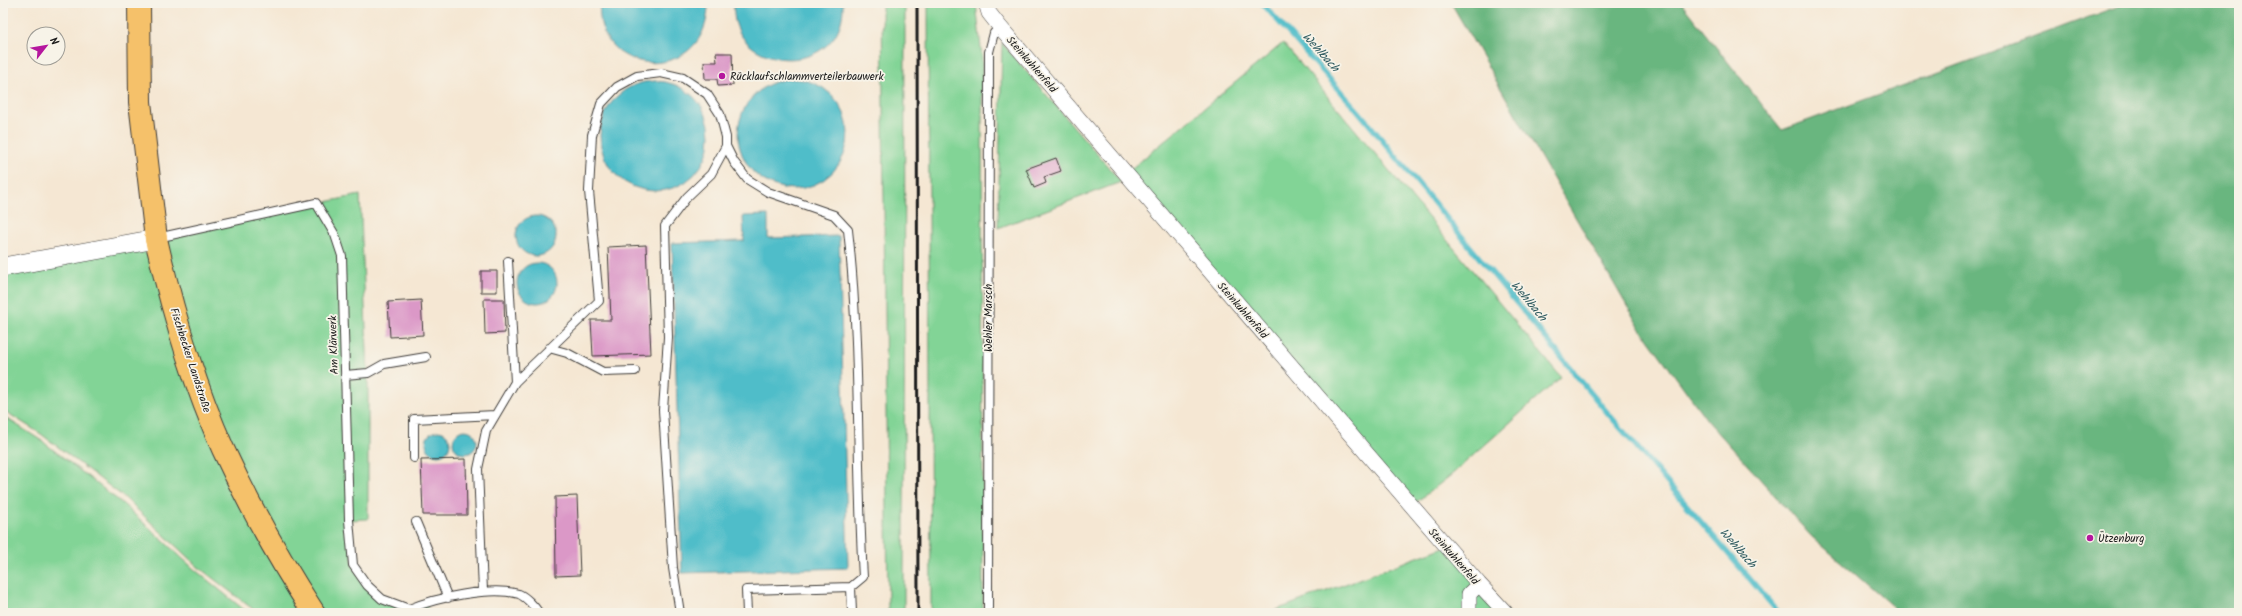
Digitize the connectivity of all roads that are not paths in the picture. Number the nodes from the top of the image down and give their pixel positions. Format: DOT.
graph roads {
  1 [pos="139,3"];
  2 [pos="986,3"];
  3 [pos="1000,27"];
  4 [pos="726,146"];
  5 [pos="156,239"];
  6 [pos="508,260"];
  7 [pos="3,267"];
  8 [pos="549,348"];
  9 [pos="426,357"];
  10 [pos="635,371"];
  11 [pos="345,375"];
  12 [pos="515,382"];
  13 [pos="495,415"];
  14 [pos="414,458"];
  15 [pos="416,522"];
  16 [pos="1478,584"];
  17 [pos="851,587"];
  18 [pos="483,591"];
  19 [pos="448,598"];
  20 [pos="314,613"];
  21 [pos="539,613"];
  22 [pos="680,613"];
  23 [pos="747,613"];
  24 [pos="852,613"];
  25 [pos="988,613"];
  26 [pos="1469,613"];
  27 [pos="1506,613"];
  1 -- 5 [label="main road, Fischbecker Landstraße"];
  2 -- 3 [label="street, Steinkuhlenfeld"];
  3 -- 16 [label="street, Steinkuhlenfeld"];
  3 -- 25 [label="lane, Wehler Marsch"];
  4 -- 8 [label="lane"];
  4 -- 17 [label="lane"];
  4 -- 22 [label="lane"];
  5 -- 7 [label="street"];
  5 -- 11 [label="lane, Am Klärwerk"];
  5 -- 20 [label="main road, Fischbecker Landstraße"];
  6 -- 12 [label="lane"];
  8 -- 10 [label="lane"];
  8 -- 12 [label="lane"];
  9 -- 11 [label="lane"];
  11 -- 19 [label="lane, Am Klärwerk"];
  12 -- 13 [label="lane"];
  13 -- 14 [label="lane"];
  13 -- 18 [label="lane"];
  15 -- 19 [label="lane"];
  16 -- 26 [label="street"];
  16 -- 27 [label="street, Steinkuhlenfeld"];
  17 -- 23 [label="lane"];
  17 -- 24 [label="lane"];
  18 -- 19 [label="lane, Am Klärwerk"];
  18 -- 21 [label="lane, Am Klärwerk"];
}
